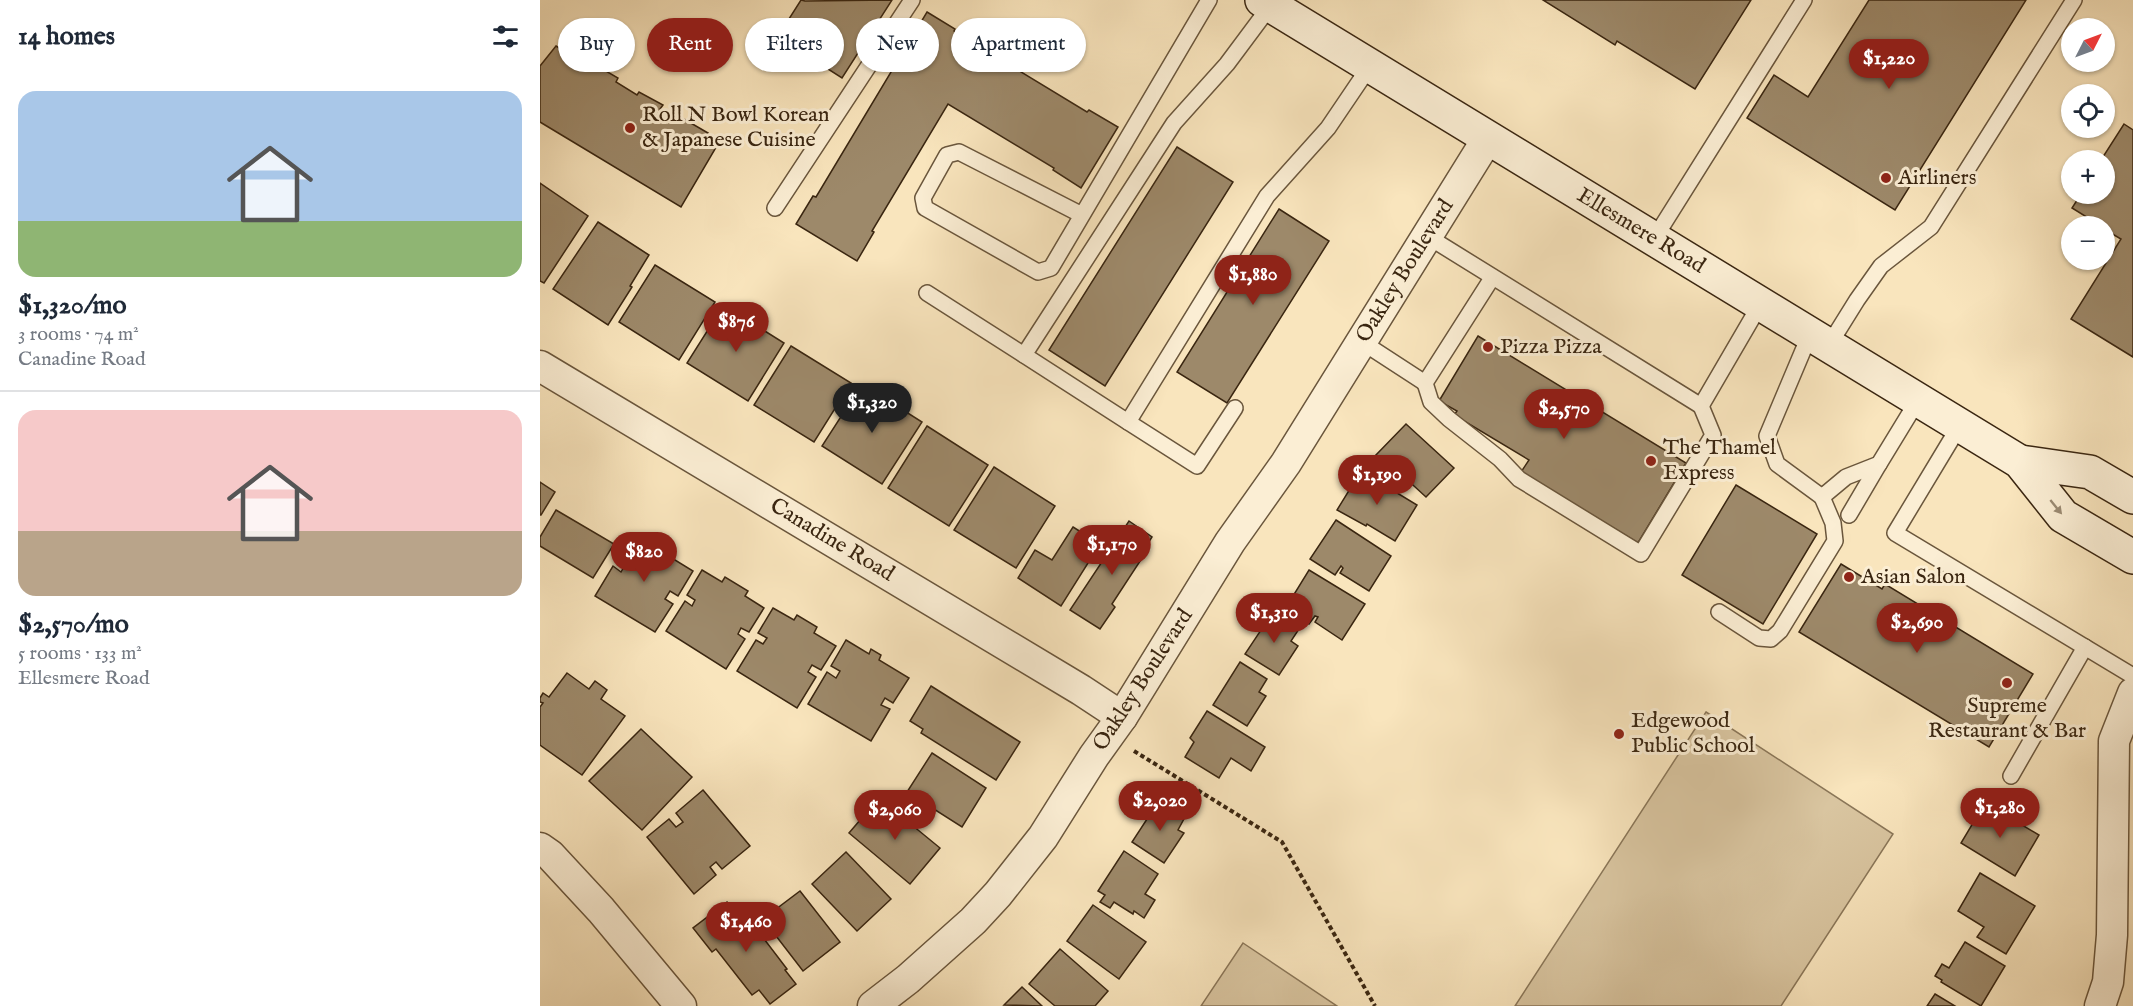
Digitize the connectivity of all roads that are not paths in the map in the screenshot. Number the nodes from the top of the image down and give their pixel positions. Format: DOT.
graph roads {
  1 [pos="912,0"];
  2 [pos="1209,0"];
  3 [pos="1804,0"];
  4 [pos="2074,0"];
  5 [pos="1267,3"];
  6 [pos="1370,66"];
  7 [pos="1488,138"];
  8 [pos="775,208"];
  9 [pos="1082,215"];
  10 [pos="1427,236"];
  11 [pos="1654,239"];
  12 [pos="1492,278"];
  13 [pos="927,293"];
  14 [pos="1761,303"];
  15 [pos="1820,339"];
  16 [pos="1362,342"];
  17 [pos="1024,355"];
  18 [pos="540,366"];
  19 [pos="1425,383"];
  20 [pos="1918,400"];
  21 [pos="1701,406"];
  22 [pos="1235,408"];
  23 [pos="1128,422"];
  24 [pos="1960,425"];
  25 [pos="2020,462"];
  26 [pos="1879,464"];
  27 [pos="1822,497"];
  28 [pos="2133,497"];
  29 [pos="1849,515"];
  30 [pos="2133,557"];
  31 [pos="1719,612"];
  32 [pos="2085,647"];
  33 [pos="2133,676"];
  34 [pos="2133,693"];
  35 [pos="1122,717"];
  36 [pos="2011,776"];
  37 [pos="540,848"];
  38 [pos="681,1006"];
  39 [pos="873,1006"];
  40 [pos="2100,1006"];
  1 -- 8 [label="lane"];
  2 -- 9 [label="lane"];
  3 -- 11 [label="lane"];
  4 -- 15 [label="lane"];
  5 -- 6 [label="main road, Ellesmere Road"];
  5 -- 17 [label="lane"];
  6 -- 7 [label="main road, Ellesmere Road"];
  6 -- 23 [label="lane"];
  7 -- 10 [label="street, Oakley Boulevard"];
  7 -- 11 [label="main road, Ellesmere Road"];
  9 -- 9 [label="lane"];
  10 -- 12 [label="lane"];
  10 -- 16 [label="street, Oakley Boulevard"];
  11 -- 14 [label="main road, Ellesmere Road"];
  12 -- 19 [label="lane"];
  12 -- 21 [label="lane"];
  13 -- 17 [label="lane"];
  14 -- 15 [label="main road, Ellesmere Road"];
  14 -- 21 [label="lane"];
  15 -- 20 [label="main road, Ellesmere Road"];
  15 -- 27 [label="lane"];
  16 -- 19 [label="lane"];
  16 -- 35 [label="street, Oakley Boulevard"];
  17 -- 23 [label="lane"];
  18 -- 35 [label="street, Canadine Road"];
  19 -- 21 [label="lane"];
  20 -- 24 [label="main road, Ellesmere Road"];
  20 -- 26 [label="lane"];
  22 -- 23 [label="lane"];
  24 -- 25 [label="main road, Ellesmere Road"];
  24 -- 32 [label="lane"];
  25 -- 28 [label="main road, Ellesmere Road"];
  25 -- 30 [label="main road, Ellesmere Road, one-way"];
  26 -- 27 [label="lane"];
  26 -- 29 [label="lane"];
  27 -- 31 [label="lane"];
  32 -- 33 [label="lane"];
  32 -- 36 [label="lane"];
  34 -- 40 [label="street"];
  35 -- 39 [label="street, Oakley Boulevard"];
  37 -- 38 [label="street"];
}
